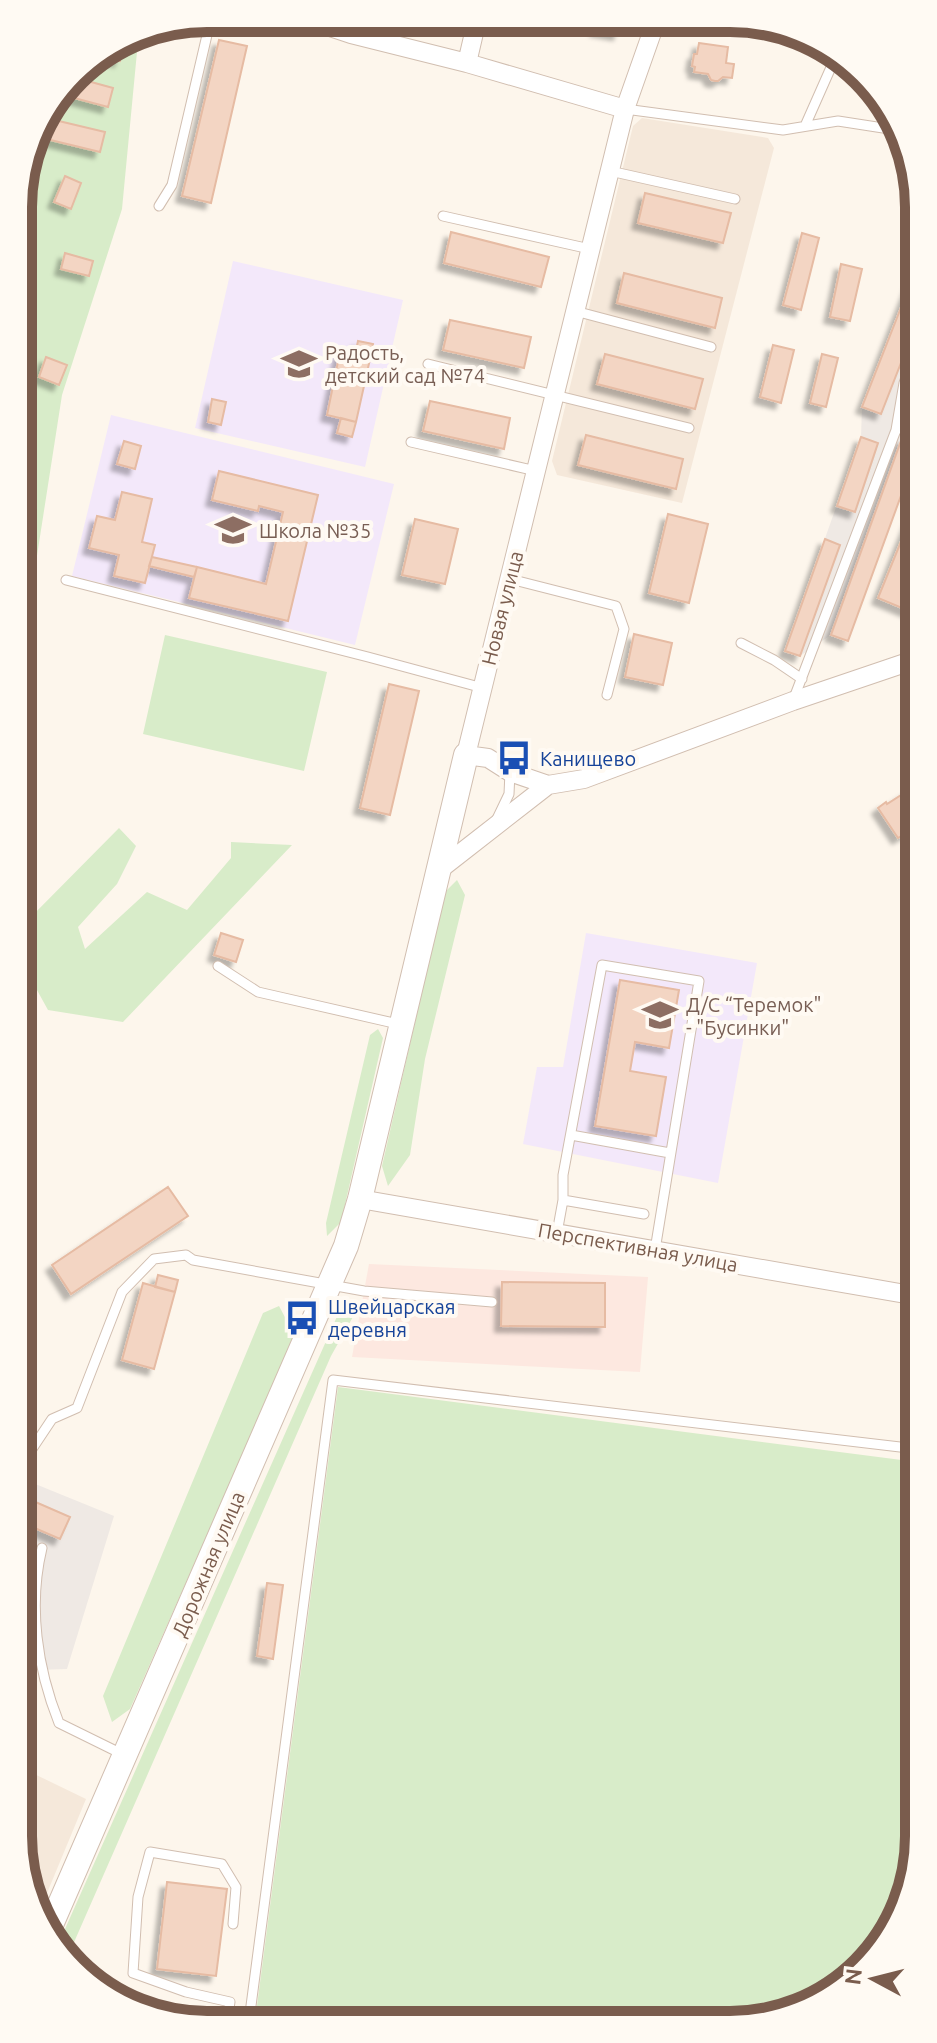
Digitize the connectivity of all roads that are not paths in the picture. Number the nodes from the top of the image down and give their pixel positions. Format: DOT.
graph roads {
  1 [pos="208,32"];
  2 [pos="345,32"];
  3 [pos="474,32"];
  4 [pos="652,32"];
  5 [pos="467,63"];
  6 [pos="832,65"];
  7 [pos="625,109"];
  8 [pos="805,126"];
  9 [pos="887,129"];
  10 [pos="610,171"];
  11 [pos="735,199"];
  12 [pos="159,206"];
  13 [pos="443,216"];
  14 [pos="590,249"];
  15 [pos="575,311"];
  16 [pos="711,347"];
  17 [pos="428,364"];
  18 [pos="905,380"];
  19 [pos="555,395"];
  20 [pos="905,427"];
  21 [pos="689,428"];
  22 [pos="896,430"];
  23 [pos="411,442"];
  24 [pos="536,471"];
  25 [pos="510,579"];
  26 [pos="66,580"];
  27 [pos="741,643"];
  28 [pos="905,663"];
  29 [pos="802,679"];
  30 [pos="483,688"];
  31 [pos="607,695"];
  32 [pos="793,701"];
  33 [pos="466,755"];
  34 [pos="510,772"];
  35 [pos="548,785"];
  36 [pos="494,826"];
  37 [pos="439,870"];
  38 [pos="218,966"];
  39 [pos="402,1024"];
  40 [pos="571,1135"];
  41 [pos="670,1153"];
  42 [pos="360,1199"];
  43 [pos="563,1200"];
  44 [pos="644,1214"];
  45 [pos="557,1233"];
  46 [pos="655,1250"];
  47 [pos="329,1285"];
  48 [pos="905,1294"];
  49 [pos="492,1302"];
  50 [pos="905,1448"];
  51 [pos="32,1449"];
  52 [pos="42,1548"];
  53 [pos="125,1755"];
  54 [pos="53,1920"];
  55 [pos="233,1924"];
  56 [pos="229,2011"];
  57 [pos="250,2011"];
  1 -- 12 [label="lane"];
  2 -- 5 [label="street"];
  3 -- 5 [label="street"];
  4 -- 7 [label="street, Новая улица"];
  5 -- 7 [label="street"];
  6 -- 8 [label="lane"];
  7 -- 8 [label="lane"];
  7 -- 10 [label="street, Новая улица"];
  8 -- 9 [label="lane"];
  10 -- 11 [label="lane"];
  10 -- 14 [label="street, Новая улица"];
  13 -- 14 [label="lane"];
  14 -- 15 [label="street, Новая улица"];
  15 -- 16 [label="lane"];
  15 -- 19 [label="street, Новая улица"];
  17 -- 19 [label="lane"];
  18 -- 22 [label="lane"];
  19 -- 21 [label="lane"];
  19 -- 24 [label="street, Новая улица"];
  20 -- 22 [label="lane"];
  22 -- 29 [label="lane"];
  23 -- 24 [label="lane"];
  24 -- 25 [label="street, Новая улица"];
  25 -- 30 [label="street, Новая улица"];
  25 -- 31 [label="lane"];
  26 -- 30 [label="lane"];
  27 -- 29 [label="lane"];
  28 -- 32 [label="street"];
  29 -- 32 [label="lane"];
  30 -- 33 [label="street, Новая улица"];
  32 -- 35 [label="street"];
  33 -- 34 [label="street"];
  33 -- 37 [label="street, Новая улица"];
  34 -- 35 [label="street"];
  34 -- 36 [label="lane"];
  35 -- 36 [label="street"];
  36 -- 37 [label="street"];
  37 -- 39 [label="street, Новая улица"];
  38 -- 39 [label="lane"];
  39 -- 42 [label="street, Новая улица"];
  40 -- 41 [label="lane"];
  40 -- 41 [label="lane"];
  40 -- 43 [label="lane"];
  41 -- 46 [label="lane"];
  42 -- 45 [label="street, Перспективная улица"];
  42 -- 47 [label="street, Дорожная улица"];
  43 -- 44 [label="lane"];
  43 -- 45 [label="lane"];
  45 -- 46 [label="street, Перспективная улица"];
  46 -- 48 [label="street, Перспективная улица"];
  47 -- 49 [label="lane"];
  47 -- 51 [label="lane"];
  47 -- 53 [label="street, Дорожная улица"];
  50 -- 57 [label="lane"];
  52 -- 53 [label="lane"];
  53 -- 54 [label="street, Дорожная улица"];
  55 -- 56 [label="lane"];
}
